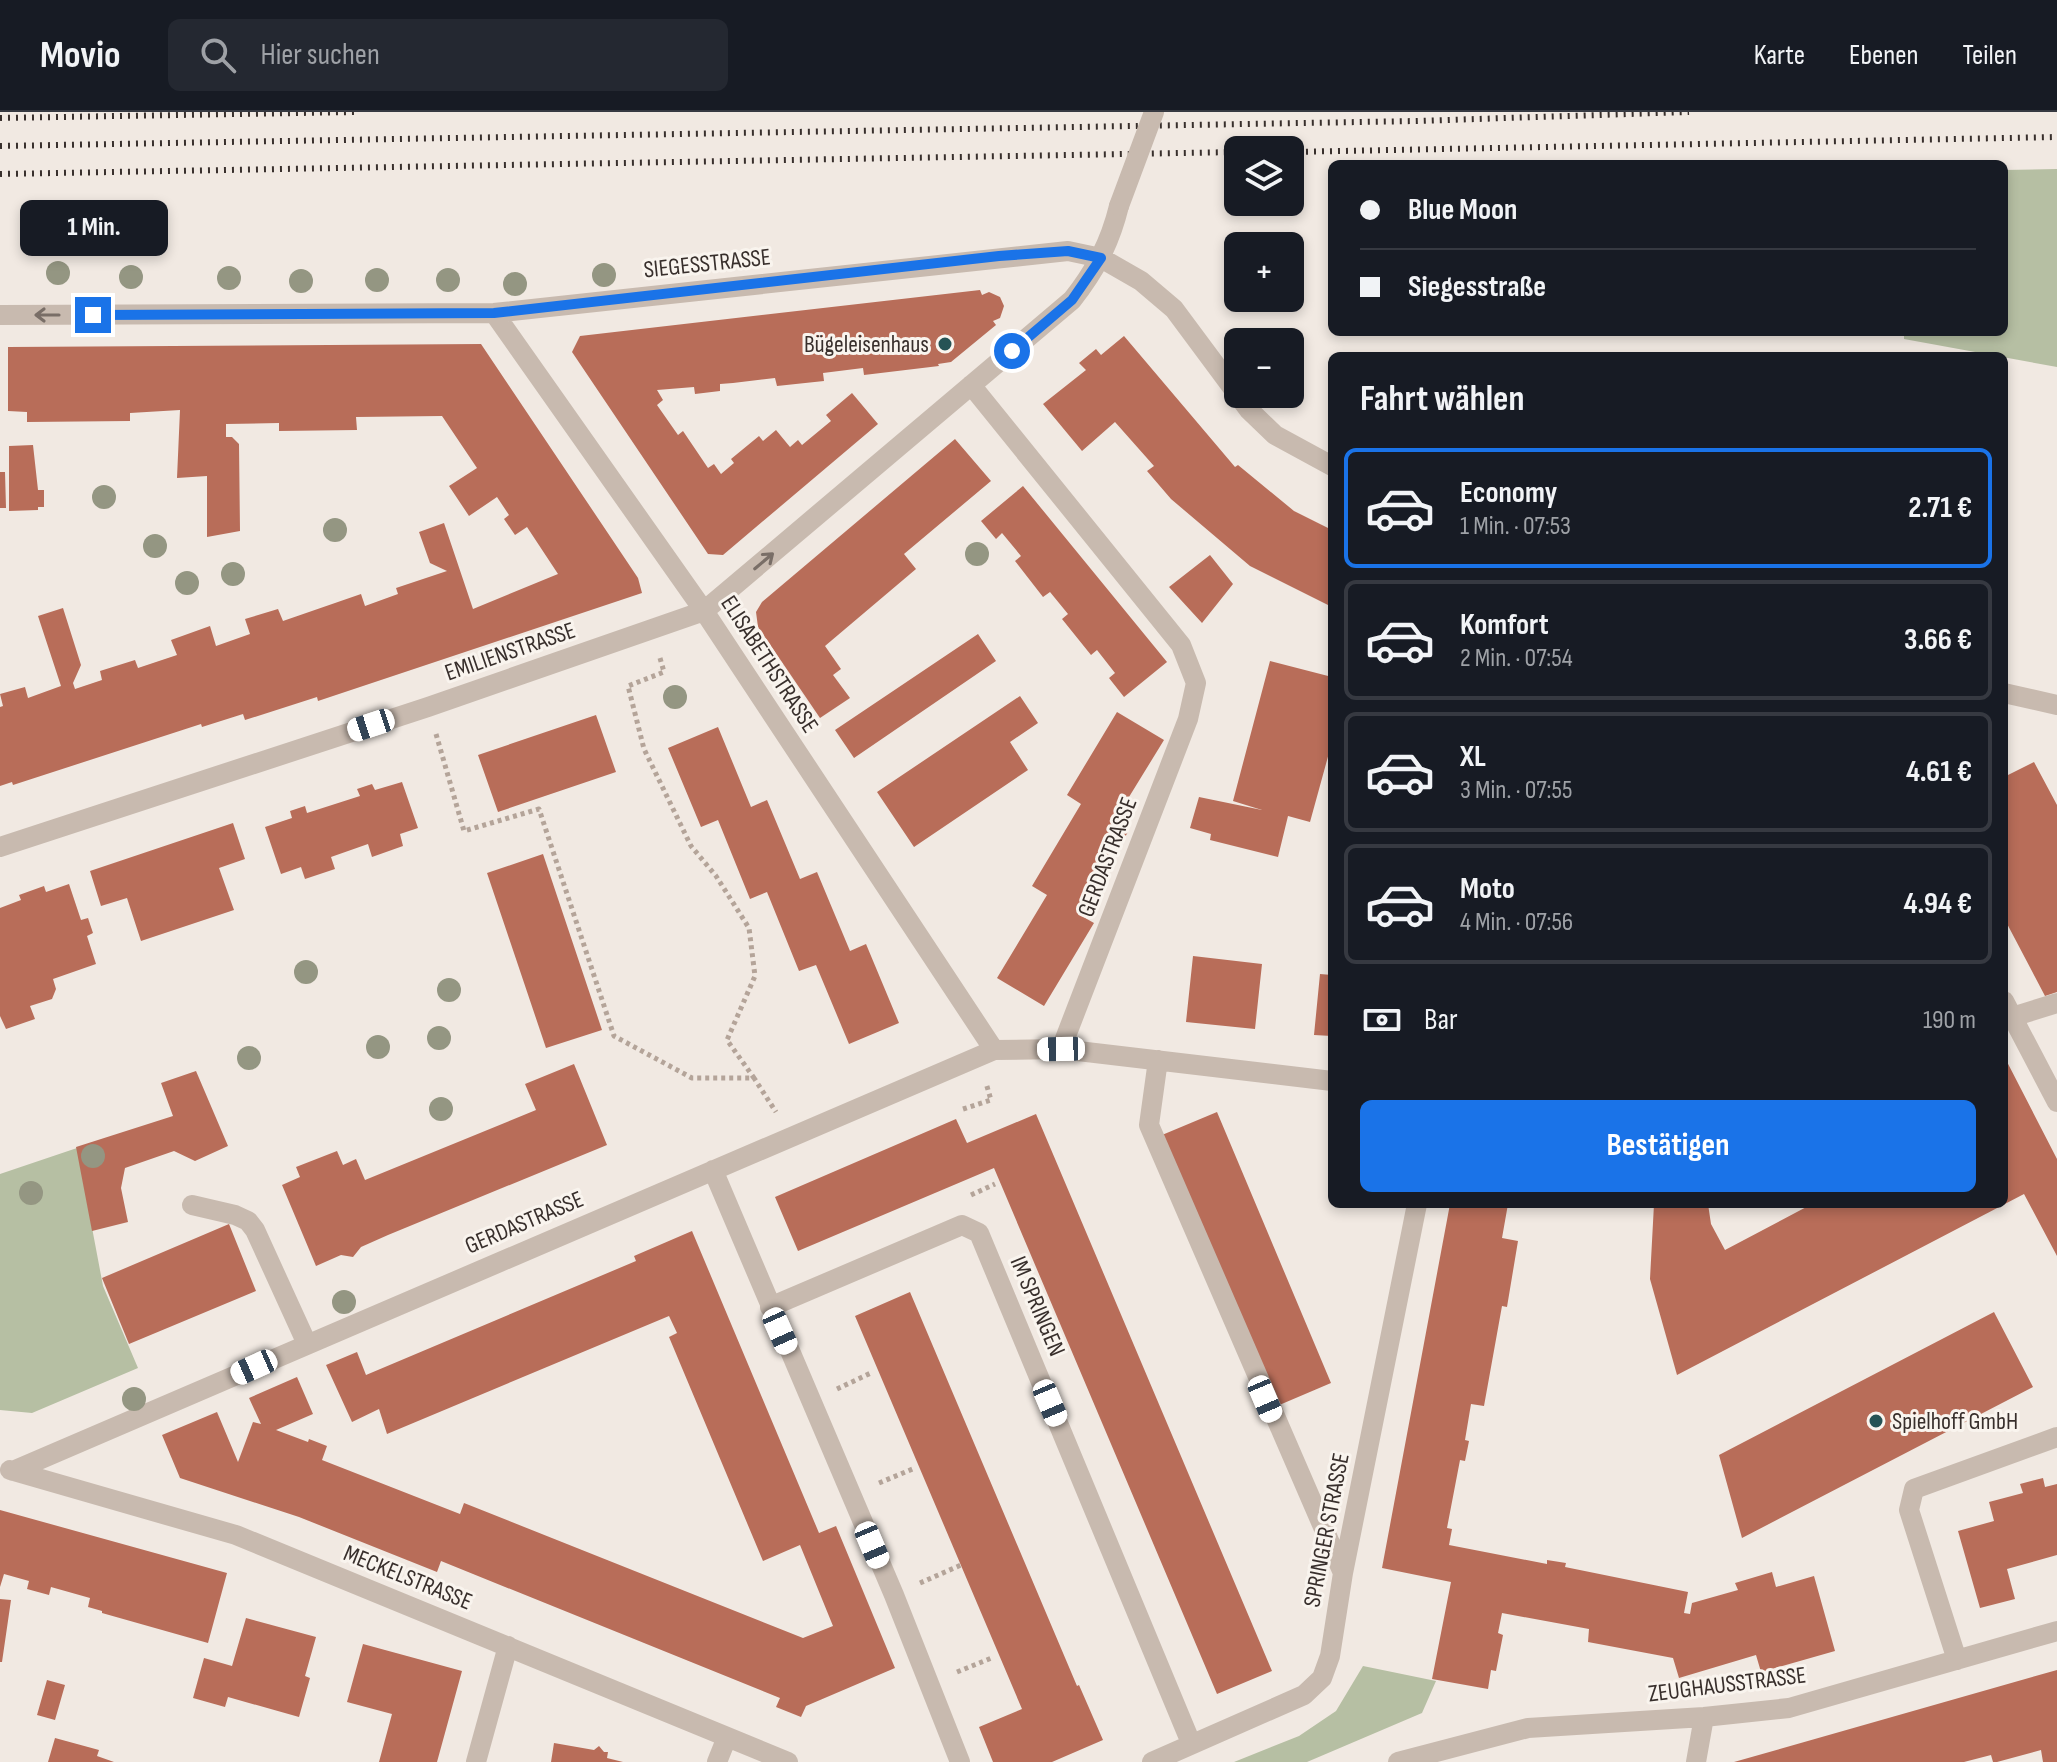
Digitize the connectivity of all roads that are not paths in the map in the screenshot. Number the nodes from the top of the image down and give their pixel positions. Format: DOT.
graph roads {
  1 [pos="1154,112"];
  2 [pos="1101,258"];
  3 [pos="494,313"];
  4 [pos="0,315"];
  5 [pos="971,385"];
  6 [pos="1328,464"];
  7 [pos="704,611"];
  8 [pos="2008,694"];
  9 [pos="2057,705"];
  10 [pos="0,847"];
  11 [pos="2057,1003"];
  12 [pos="2008,1009"];
  13 [pos="1061,1049"];
  14 [pos="994,1050"];
  15 [pos="1158,1060"];
  16 [pos="1328,1081"];
  17 [pos="2057,1102"];
  18 [pos="713,1170"];
  19 [pos="192,1205"];
  20 [pos="1416,1208"];
  21 [pos="770,1307"];
  22 [pos="307,1344"];
  23 [pos="2057,1437"];
  24 [pos="7,1469"];
  25 [pos="1343,1573"];
  26 [pos="2057,1631"];
  27 [pos="508,1646"];
  28 [pos="1957,1660"];
  29 [pos="1704,1717"];
  30 [pos="727,1737"];
  31 [pos="1191,1743"];
  32 [pos="476,1762"];
  33 [pos="717,1762"];
  34 [pos="788,1762"];
  35 [pos="960,1762"];
  36 [pos="1152,1762"];
  37 [pos="1398,1762"];
  38 [pos="1696,1762"];
  1 -- 2 [label="street, EMILIENSTRASSE, bridge"];
  2 -- 3 [label="street, SIEGESSTRASSE"];
  2 -- 5 [label="street, EMILIENSTRASSE"];
  2 -- 6 [label="street, SIEGESSTRASSE"];
  3 -- 4 [label="street, SIEGESSTRASSE, one-way"];
  3 -- 7 [label="street, ELISABETHSTRASSE"];
  7 -- 5 [label="street, EMILIENSTRASSE, one-way"];
  5 -- 13 [label="street, GERDASTRASSE"];
  7 -- 10 [label="street, EMILIENSTRASSE"];
  7 -- 14 [label="street, ELISABETHSTRASSE"];
  8 -- 9 [label="street"];
  11 -- 12 [label="street"];
  12 -- 17 [label="street"];
  13 -- 14 [label="street, GERDASTRASSE"];
  13 -- 15 [label="street, GERDASTRASSE"];
  14 -- 18 [label="street, GERDASTRASSE"];
  15 -- 16 [label="street, GERDASTRASSE"];
  15 -- 25 [label="street"];
  18 -- 21 [label="street"];
  18 -- 22 [label="street, GERDASTRASSE"];
  19 -- 22 [label="street"];
  20 -- 25 [label="street, SPRINGER STRASSE"];
  21 -- 31 [label="street, IM SPRINGEN"];
  21 -- 35 [label="street"];
  22 -- 24 [label="street, GERDASTRASSE"];
  23 -- 28 [label="street"];
  24 -- 27 [label="street, MECKELSTRASSE"];
  25 -- 31 [label="street, SPRINGER STRASSE"];
  26 -- 28 [label="street, ZEUGHAUSSTRASSE"];
  27 -- 30 [label="street, MECKELSTRASSE"];
  27 -- 32 [label="street"];
  28 -- 29 [label="street, ZEUGHAUSSTRASSE"];
  29 -- 37 [label="street, ZEUGHAUSSTRASSE"];
  29 -- 38 [label="street"];
  30 -- 33 [label="street"];
  30 -- 34 [label="street, MECKELSTRASSE"];
  31 -- 36 [label="street, SPRINGER STRASSE"];
}
